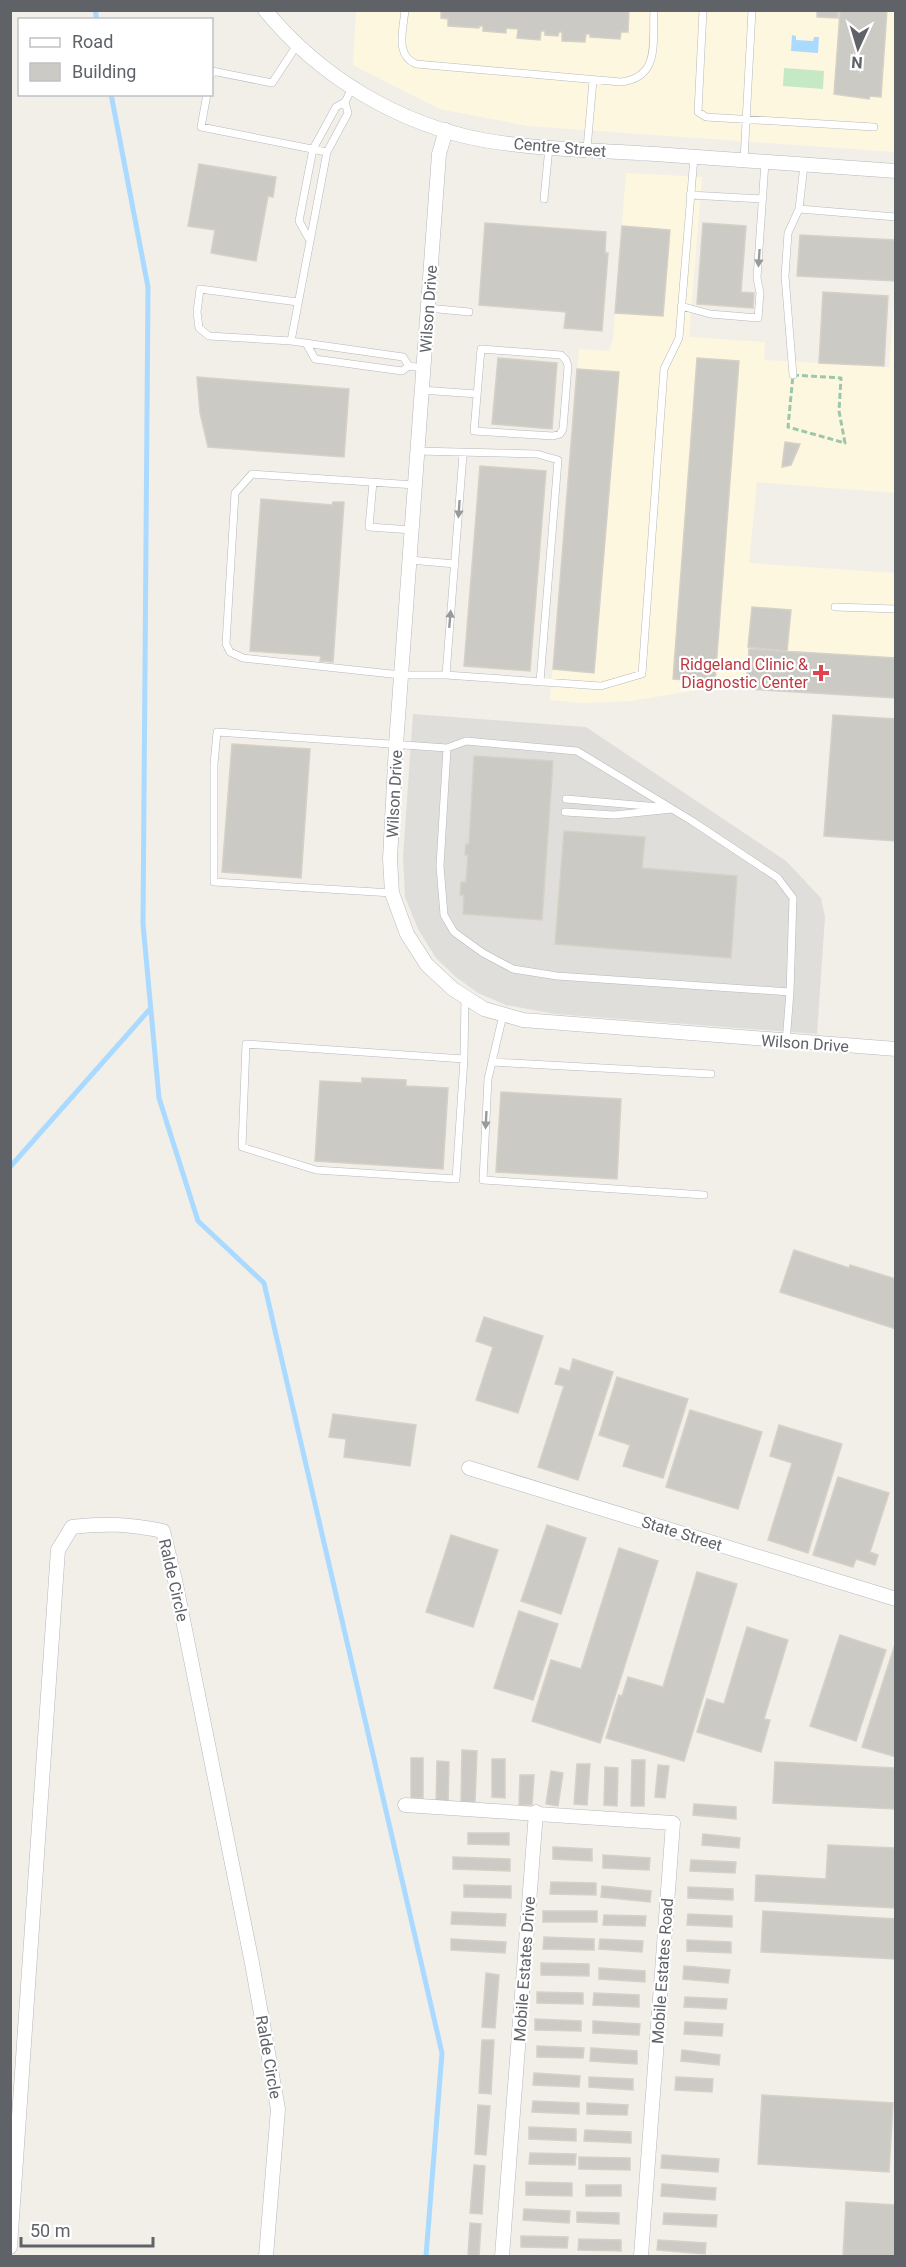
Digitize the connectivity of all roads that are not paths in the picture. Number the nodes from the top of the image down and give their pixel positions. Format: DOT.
graph roads {
  1 [pos="266,10"];
  2 [pos="405,10"];
  3 [pos="654,10"];
  4 [pos="704,10"];
  5 [pos="752,10"];
  6 [pos="297,45"];
  7 [pos="213,71"];
  8 [pos="593,80"];
  9 [pos="352,88"];
  10 [pos="207,96"];
  11 [pos="345,102"];
  12 [pos="745,120"];
  13 [pos="874,127"];
  14 [pos="446,130"];
  15 [pos="549,147"];
  16 [pos="314,149"];
  17 [pos="587,149"];
  18 [pos="327,152"];
  19 [pos="694,157"];
  20 [pos="744,160"];
  21 [pos="765,162"];
  22 [pos="804,165"];
  23 [pos="896,171"];
  24 [pos="690,195"];
  25 [pos="544,199"];
  26 [pos="762,200"];
  27 [pos="799,209"];
  28 [pos="896,217"];
  29 [pos="309,239"];
  30 [pos="298,302"];
  31 [pos="681,306"];
  32 [pos="428,308"];
  33 [pos="469,312"];
  34 [pos="291,342"];
  35 [pos="306,343"];
  36 [pos="360,351"];
  37 [pos="359,365"];
  38 [pos="408,366"];
  39 [pos="423,368"];
  40 [pos="793,375"];
  41 [pos="422,390"];
  42 [pos="477,394"];
  43 [pos="417,451"];
  44 [pos="463,454"];
  45 [pos="373,482"];
  46 [pos="415,484"];
  47 [pos="412,530"];
  48 [pos="410,560"];
  49 [pos="455,564"];
  50 [pos="835,607"];
  51 [pos="896,609"];
  52 [pos="401,675"];
  53 [pos="446,675"];
  54 [pos="540,682"];
  55 [pos="396,745"];
  56 [pos="447,748"];
  57 [pos="566,800"];
  58 [pos="672,809"];
  59 [pos="565,812"];
  60 [pos="392,893"];
  61 [pos="790,992"];
  62 [pos="465,998"];
  63 [pos="503,1015"];
  64 [pos="786,1041"];
  65 [pos="896,1049"];
  66 [pos="464,1059"];
  67 [pos="492,1062"];
  68 [pos="711,1074"];
  69 [pos="704,1195"];
  70 [pos="468,1468"];
  71 [pos="896,1599"];
  72 [pos="405,1805"];
  73 [pos="536,1812"];
  74 [pos="10,2247"];
  75 [pos="266,2256"];
  76 [pos="502,2256"];
  77 [pos="641,2256"];
  1 -- 6 [label="street, Centre Street"];
  2 -- 8 [label="lane"];
  3 -- 8 [label="lane"];
  4 -- 12 [label="lane"];
  5 -- 12 [label="lane"];
  6 -- 7 [label="lane"];
  6 -- 9 [label="street, Centre Street"];
  8 -- 17 [label="lane"];
  9 -- 11 [label="lane"];
  9 -- 14 [label="street, Centre Street"];
  10 -- 16 [label="lane"];
  11 -- 16 [label="lane"];
  11 -- 18 [label="lane"];
  12 -- 13 [label="lane"];
  12 -- 20 [label="lane"];
  14 -- 15 [label="street, Centre Street"];
  14 -- 32 [label="street, Wilson Drive"];
  15 -- 17 [label="street, Centre Street"];
  15 -- 25 [label="lane"];
  16 -- 18 [label="lane"];
  16 -- 29 [label="lane"];
  17 -- 19 [label="street, Centre Street"];
  18 -- 29 [label="lane"];
  19 -- 20 [label="street, Centre Street"];
  19 -- 24 [label="lane"];
  20 -- 21 [label="street, Centre Street"];
  21 -- 22 [label="street, Centre Street"];
  21 -- 26 [label="lane"];
  22 -- 23 [label="street, Centre Street"];
  22 -- 27 [label="lane"];
  24 -- 26 [label="lane"];
  24 -- 31 [label="lane"];
  26 -- 31 [label="lane, one-way"];
  27 -- 28 [label="lane"];
  27 -- 40 [label="lane"];
  29 -- 30 [label="lane"];
  30 -- 34 [label="lane"];
  30 -- 34 [label="lane"];
  31 -- 54 [label="lane"];
  32 -- 33 [label="lane"];
  32 -- 39 [label="street, Wilson Drive"];
  34 -- 35 [label="lane"];
  35 -- 36 [label="lane"];
  35 -- 37 [label="lane"];
  36 -- 37 [label="lane"];
  36 -- 38 [label="lane"];
  37 -- 38 [label="lane"];
  38 -- 39 [label="lane"];
  39 -- 41 [label="street, Wilson Drive"];
  41 -- 42 [label="lane"];
  41 -- 43 [label="street, Wilson Drive"];
  42 -- 42 [label="lane"];
  43 -- 44 [label="lane"];
  43 -- 46 [label="street, Wilson Drive"];
  44 -- 49 [label="lane, one-way"];
  44 -- 54 [label="lane"];
  45 -- 46 [label="lane"];
  45 -- 47 [label="lane"];
  45 -- 52 [label="lane"];
  46 -- 47 [label="street, Wilson Drive"];
  47 -- 48 [label="street, Wilson Drive"];
  48 -- 49 [label="lane"];
  48 -- 52 [label="street, Wilson Drive"];
  53 -- 49 [label="lane, one-way"];
  50 -- 51 [label="lane"];
  52 -- 53 [label="lane"];
  52 -- 55 [label="street, Wilson Drive"];
  53 -- 54 [label="lane"];
  55 -- 56 [label="lane"];
  55 -- 60 [label="street, Wilson Drive"];
  55 -- 60 [label="lane"];
  56 -- 58 [label="lane"];
  56 -- 61 [label="lane"];
  57 -- 58 [label="lane"];
  58 -- 59 [label="lane"];
  58 -- 61 [label="lane"];
  60 -- 62 [label="street, Wilson Drive"];
  61 -- 64 [label="lane"];
  62 -- 63 [label="street, Wilson Drive"];
  62 -- 66 [label="lane"];
  63 -- 64 [label="street, Wilson Drive"];
  63 -- 67 [label="lane"];
  64 -- 65 [label="street, Wilson Drive"];
  66 -- 66 [label="lane"];
  67 -- 68 [label="lane"];
  67 -- 69 [label="lane, one-way"];
  70 -- 71 [label="street, State Street"];
  72 -- 73 [label="street"];
  73 -- 76 [label="street, Mobile Estates Drive"];
  73 -- 77 [label="street, Mobile Estates Road"];
  74 -- 75 [label="street, Ralde Circle"];
}
